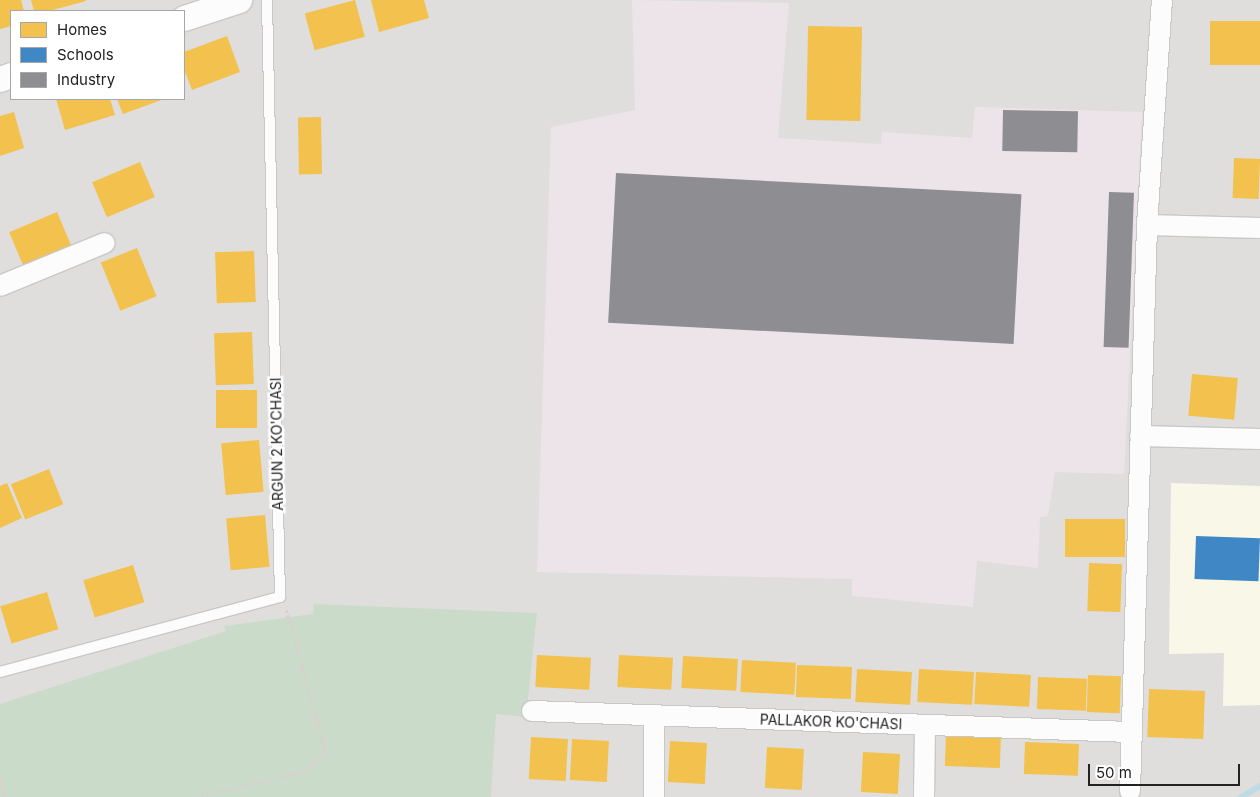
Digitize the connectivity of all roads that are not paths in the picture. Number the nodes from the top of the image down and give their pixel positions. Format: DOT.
graph roads {
  1 [pos="239,0"];
  2 [pos="267,0"];
  3 [pos="1162,0"];
  4 [pos="185,18"];
  5 [pos="1147,225"];
  6 [pos="1260,228"];
  7 [pos="105,243"];
  8 [pos="0,286"];
  9 [pos="1140,436"];
  10 [pos="1260,439"];
  11 [pos="0,672"];
  12 [pos="532,711"];
  13 [pos="654,715"];
  14 [pos="925,725"];
  15 [pos="1131,732"];
  16 [pos="1130,791"];
  17 [pos="654,797"];
  18 [pos="924,797"];
  1 -- 4 [label="street"];
  2 -- 11 [label="lane, ARGUN 2 KO'CHASI"];
  3 -- 5 [label="street"];
  5 -- 6 [label="street"];
  5 -- 9 [label="street"];
  7 -- 8 [label="street"];
  9 -- 10 [label="street"];
  9 -- 15 [label="street"];
  12 -- 13 [label="street, PALLAKOR KO'CHASI"];
  13 -- 14 [label="street, PALLAKOR KO'CHASI"];
  13 -- 17 [label="street"];
  14 -- 15 [label="street, PALLAKOR KO'CHASI"];
  14 -- 18 [label="street"];
  15 -- 16 [label="street"];
}
